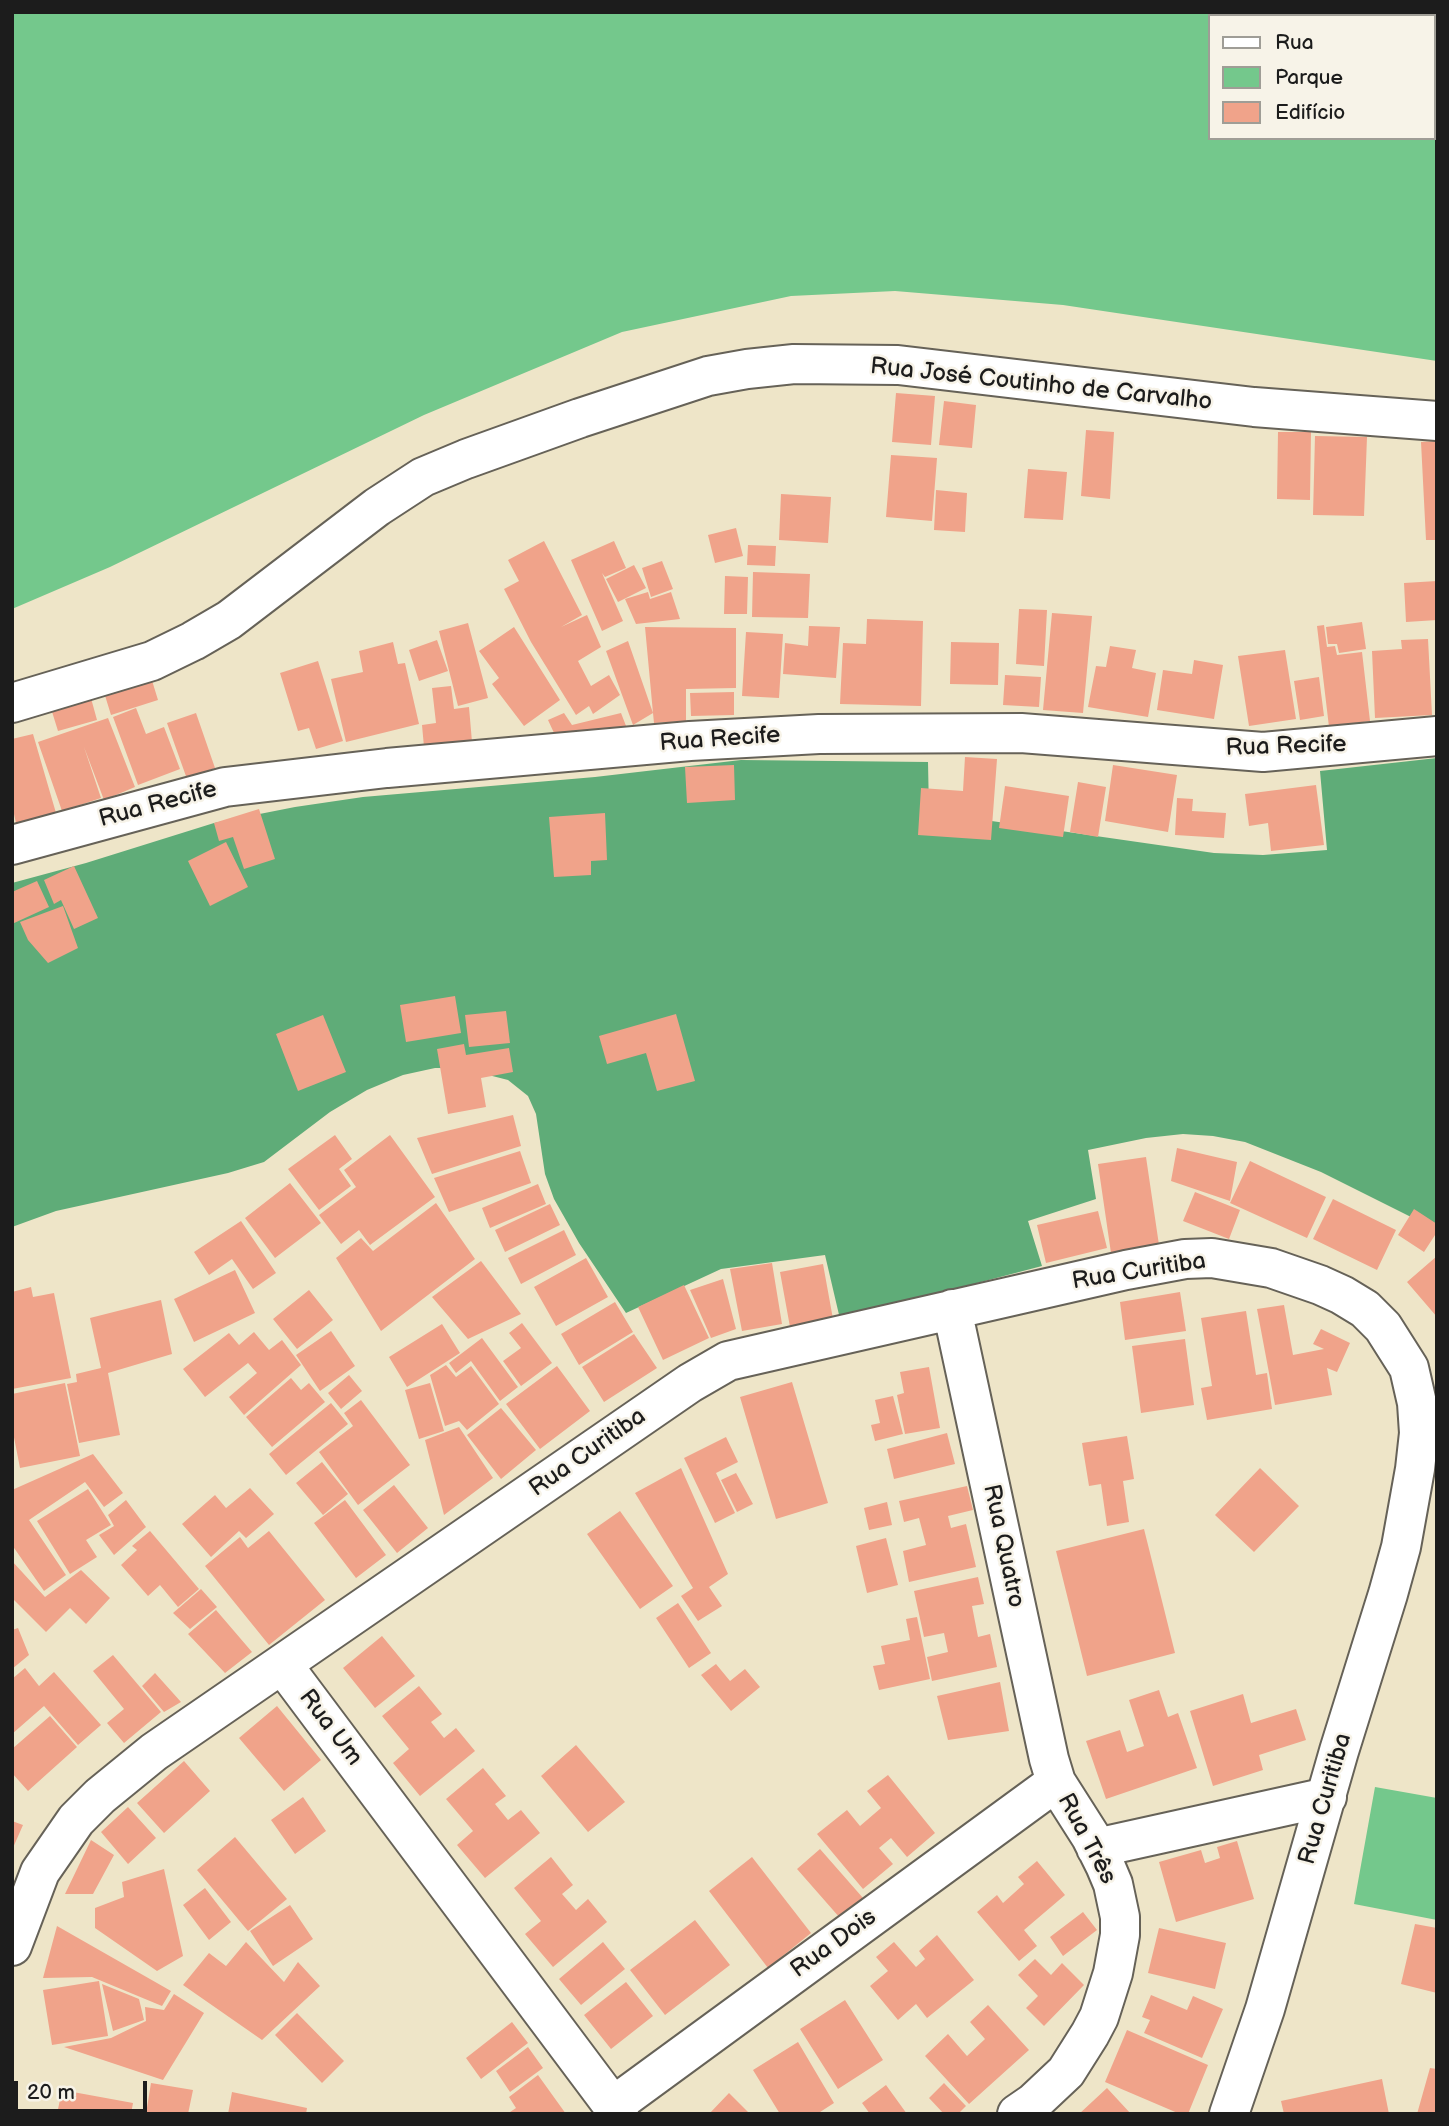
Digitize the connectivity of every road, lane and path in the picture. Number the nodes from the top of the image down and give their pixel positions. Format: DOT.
graph roads {
  1 [pos="1437,421"];
  2 [pos="12,703"];
  3 [pos="1437,736"];
  4 [pos="12,845"];
  5 [pos="952,1309"];
  6 [pos="282,1664"];
  7 [pos="1056,1782"];
  8 [pos="1327,1797"];
  9 [pos="1096,1848"];
  10 [pos="12,1947"];
  11 [pos="616,2110"];
  12 [pos="1017,2114"];
  13 [pos="1229,2114"];
  1 -- 2 [label="street, Rua José Coutinho de Carvalho"];
  3 -- 4 [label="street, Rua Recife"];
  5 -- 6 [label="street, Rua Curitiba"];
  5 -- 7 [label="street, Rua Quatro"];
  5 -- 8 [label="street, Rua Curitiba"];
  6 -- 10 [label="street, Rua Um"];
  6 -- 11 [label="street, Rua Um"];
  7 -- 9 [label="street, Rua Três"];
  7 -- 11 [label="street, Rua Dois"];
  8 -- 9 [label="street"];
  8 -- 13 [label="street, Rua Curitiba"];
  9 -- 12 [label="street, Rua Três"];
}
